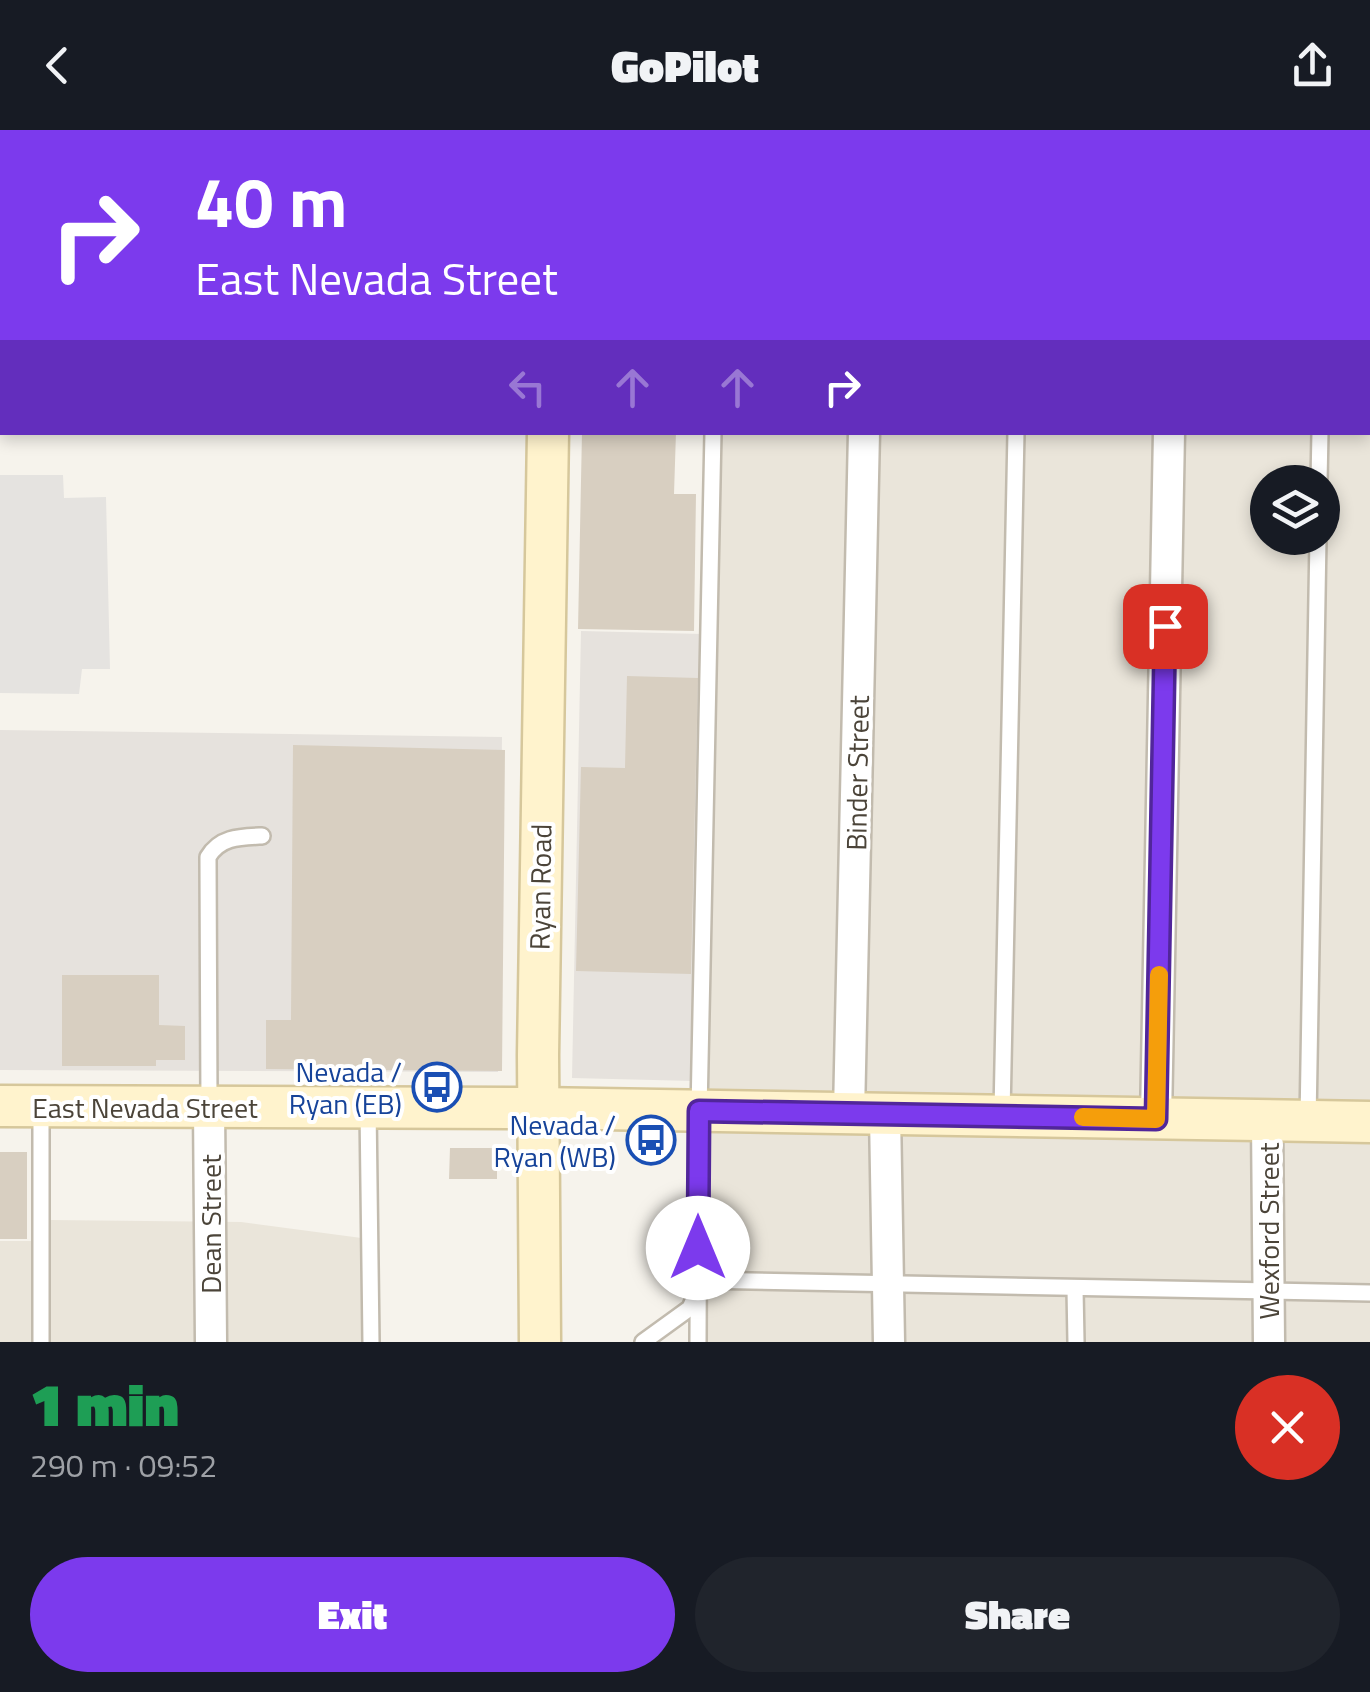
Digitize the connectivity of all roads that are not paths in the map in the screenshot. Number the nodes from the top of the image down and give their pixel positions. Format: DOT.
graph roads {
  1 [pos="548,435"];
  2 [pos="713,435"];
  3 [pos="864,435"];
  4 [pos="1016,435"];
  5 [pos="1169,435"];
  6 [pos="1320,435"];
  7 [pos="1319,465"];
  8 [pos="1318,555"];
  9 [pos="262,836"];
  10 [pos="0,1106"];
  11 [pos="41,1106"];
  12 [pos="209,1107"];
  13 [pos="368,1108"];
  14 [pos="538,1108"];
  15 [pos="699,1111"];
  16 [pos="867,1113"];
  17 [pos="1002,1116"];
  18 [pos="1156,1119"];
  19 [pos="1267,1120"];
  20 [pos="1308,1121"];
  21 [pos="1370,1122"];
  22 [pos="698,1280"];
  23 [pos="888,1284"];
  24 [pos="1076,1288"];
  25 [pos="1268,1292"];
  26 [pos="1370,1293"];
  27 [pos="42,1342"];
  28 [pos="211,1342"];
  29 [pos="371,1342"];
  30 [pos="540,1342"];
  31 [pos="643,1342"];
  32 [pos="698,1342"];
  33 [pos="889,1342"];
  34 [pos="1076,1342"];
  35 [pos="1269,1342"];
  1 -- 14 [label="street, Ryan Road"];
  2 -- 15 [label="lane"];
  3 -- 16 [label="street, Binder Street"];
  4 -- 17 [label="lane"];
  5 -- 18 [label="street"];
  6 -- 7 [label="lane"];
  8 -- 20 [label="lane"];
  9 -- 12 [label="lane"];
  10 -- 11 [label="street, East Nevada Street"];
  11 -- 12 [label="street, East Nevada Street"];
  11 -- 27 [label="lane"];
  12 -- 13 [label="street, East Nevada Street"];
  12 -- 28 [label="street, Dean Street"];
  13 -- 14 [label="street, East Nevada Street"];
  13 -- 29 [label="lane"];
  14 -- 15 [label="street, East Nevada Street"];
  14 -- 30 [label="street, Ryan Road"];
  15 -- 16 [label="street, East Nevada Street"];
  15 -- 22 [label="lane"];
  16 -- 17 [label="street, East Nevada Street"];
  16 -- 23 [label="street, Binder Street"];
  17 -- 18 [label="street, East Nevada Street"];
  18 -- 19 [label="street, East Nevada Street"];
  19 -- 20 [label="street, East Nevada Street"];
  19 -- 25 [label="street, Wexford Street"];
  20 -- 21 [label="street, East Nevada Street"];
  22 -- 23 [label="lane"];
  22 -- 31 [label="lane"];
  22 -- 32 [label="lane"];
  23 -- 24 [label="lane"];
  23 -- 33 [label="street, Binder Street"];
  24 -- 25 [label="lane"];
  24 -- 34 [label="lane"];
  25 -- 26 [label="lane"];
  25 -- 35 [label="street, Wexford Street"];
}
